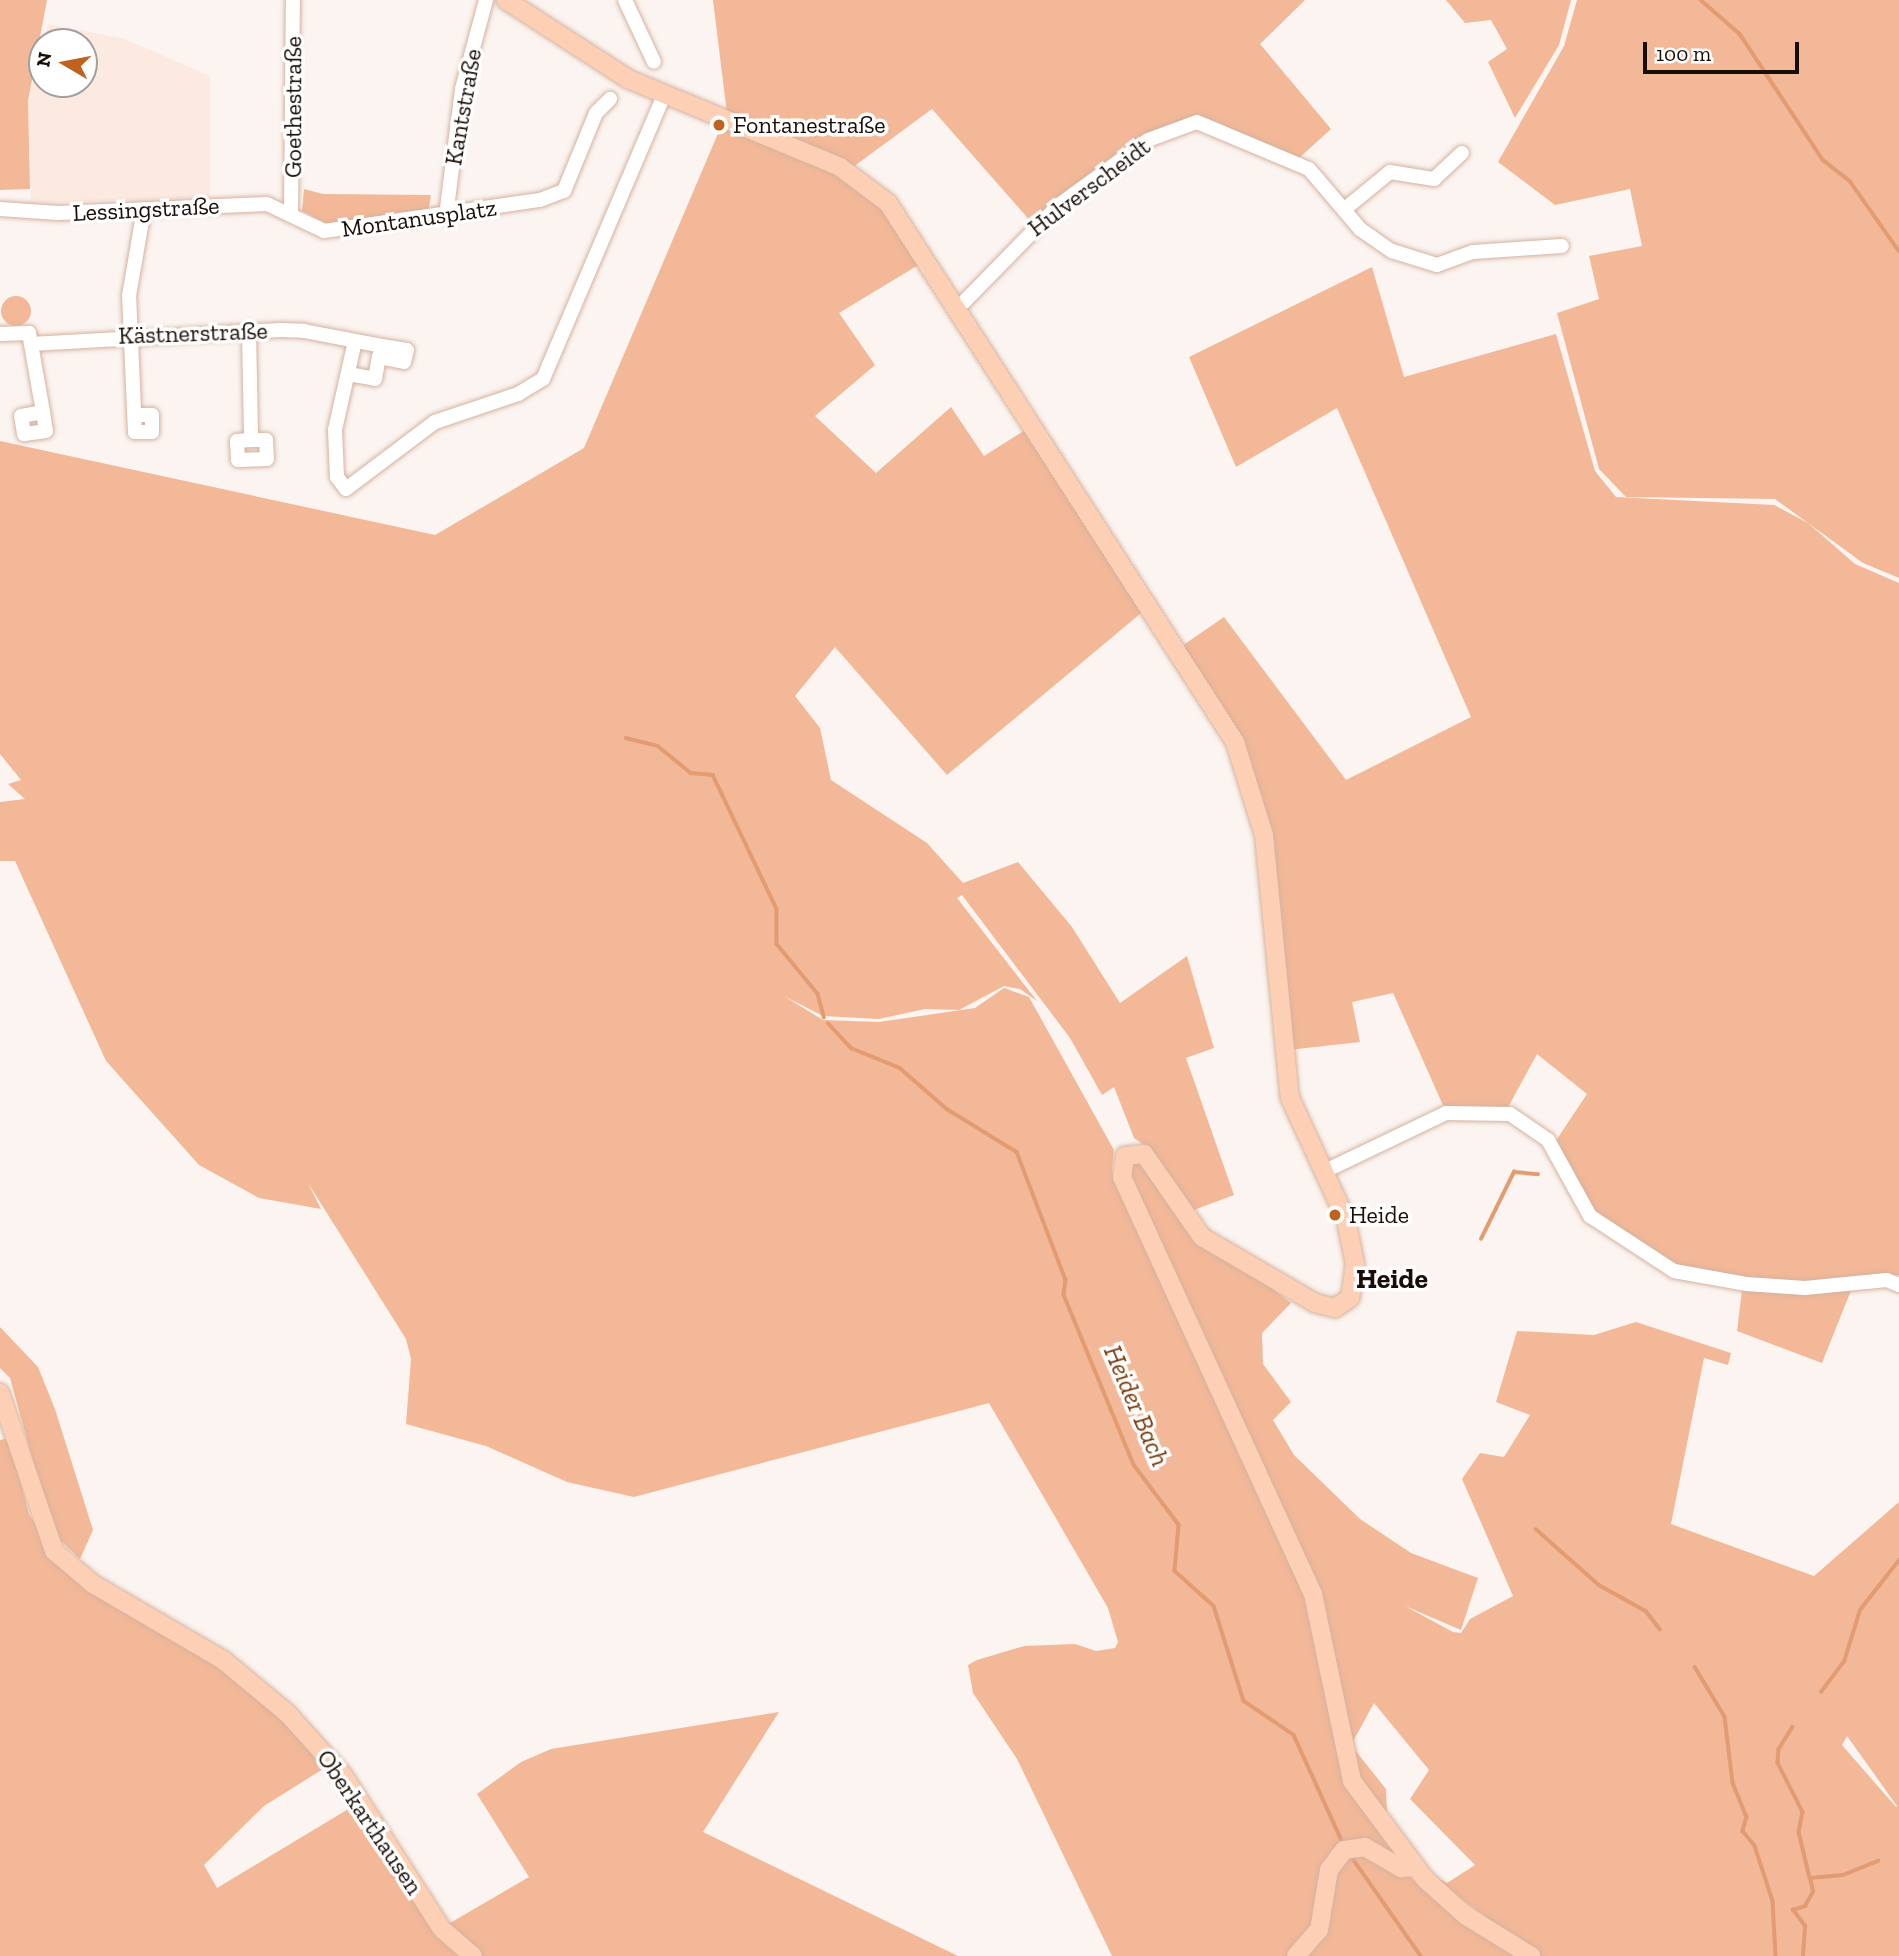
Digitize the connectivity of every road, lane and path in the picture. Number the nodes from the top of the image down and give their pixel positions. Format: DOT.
graph roads {
  1 [pos="293,0"];
  2 [pos="486,0"];
  3 [pos="506,0"];
  4 [pos="625,0"];
  5 [pos="654,62"];
  6 [pos="664,95"];
  7 [pos="610,99"];
  8 [pos="1462,153"];
  9 [pos="1346,208"];
  10 [pos="0,209"];
  11 [pos="144,209"];
  12 [pos="291,214"];
  13 [pos="446,216"];
  14 [pos="1562,246"];
  15 [pos="960,306"];
  16 [pos="249,331"];
  17 [pos="0,334"];
  18 [pos="131,334"];
  19 [pos="355,341"];
  20 [pos="32,344"];
  21 [pos="348,374"];
  22 [pos="43,412"];
  23 [pos="135,415"];
  24 [pos="251,440"];
  25 [pos="1323,1172"];
  26 [pos="1893,1283"];
  27 [pos="0,1393"];
  28 [pos="1415,1867"];
  29 [pos="473,1956"];
  30 [pos="1296,1956"];
  31 [pos="1531,1956"];
  1 -- 12 [label="street, Goethestraße"];
  2 -- 13 [label="street, Kantstraße"];
  3 -- 6 [label="main road"];
  4 -- 5 [label="street"];
  6 -- 15 [label="main road"];
  6 -- 21 [label="street"];
  7 -- 13 [label="street, Montanusplatz"];
  8 -- 9 [label="street"];
  9 -- 14 [label="street, Hulverscheidt"];
  9 -- 15 [label="street, Hulverscheidt"];
  10 -- 11 [label="street, Lessingstraße"];
  11 -- 12 [label="street, Lessingstraße"];
  11 -- 18 [label="street"];
  12 -- 13 [label="street, Montanusplatz"];
  15 -- 25 [label="main road"];
  16 -- 18 [label="street, Kästnerstraße"];
  16 -- 19 [label="street, Kästnerstraße"];
  16 -- 24 [label="street"];
  17 -- 20 [label="street"];
  18 -- 20 [label="street, Kästnerstraße"];
  18 -- 23 [label="street"];
  19 -- 21 [label="street"];
  19 -- 21 [label="street, Kästnerstraße"];
  20 -- 22 [label="street"];
  25 -- 26 [label="street"];
  25 -- 28 [label="main road"];
  27 -- 29 [label="main road, Oberkarthausen"];
  28 -- 30 [label="main road"];
  28 -- 31 [label="main road"];
}
